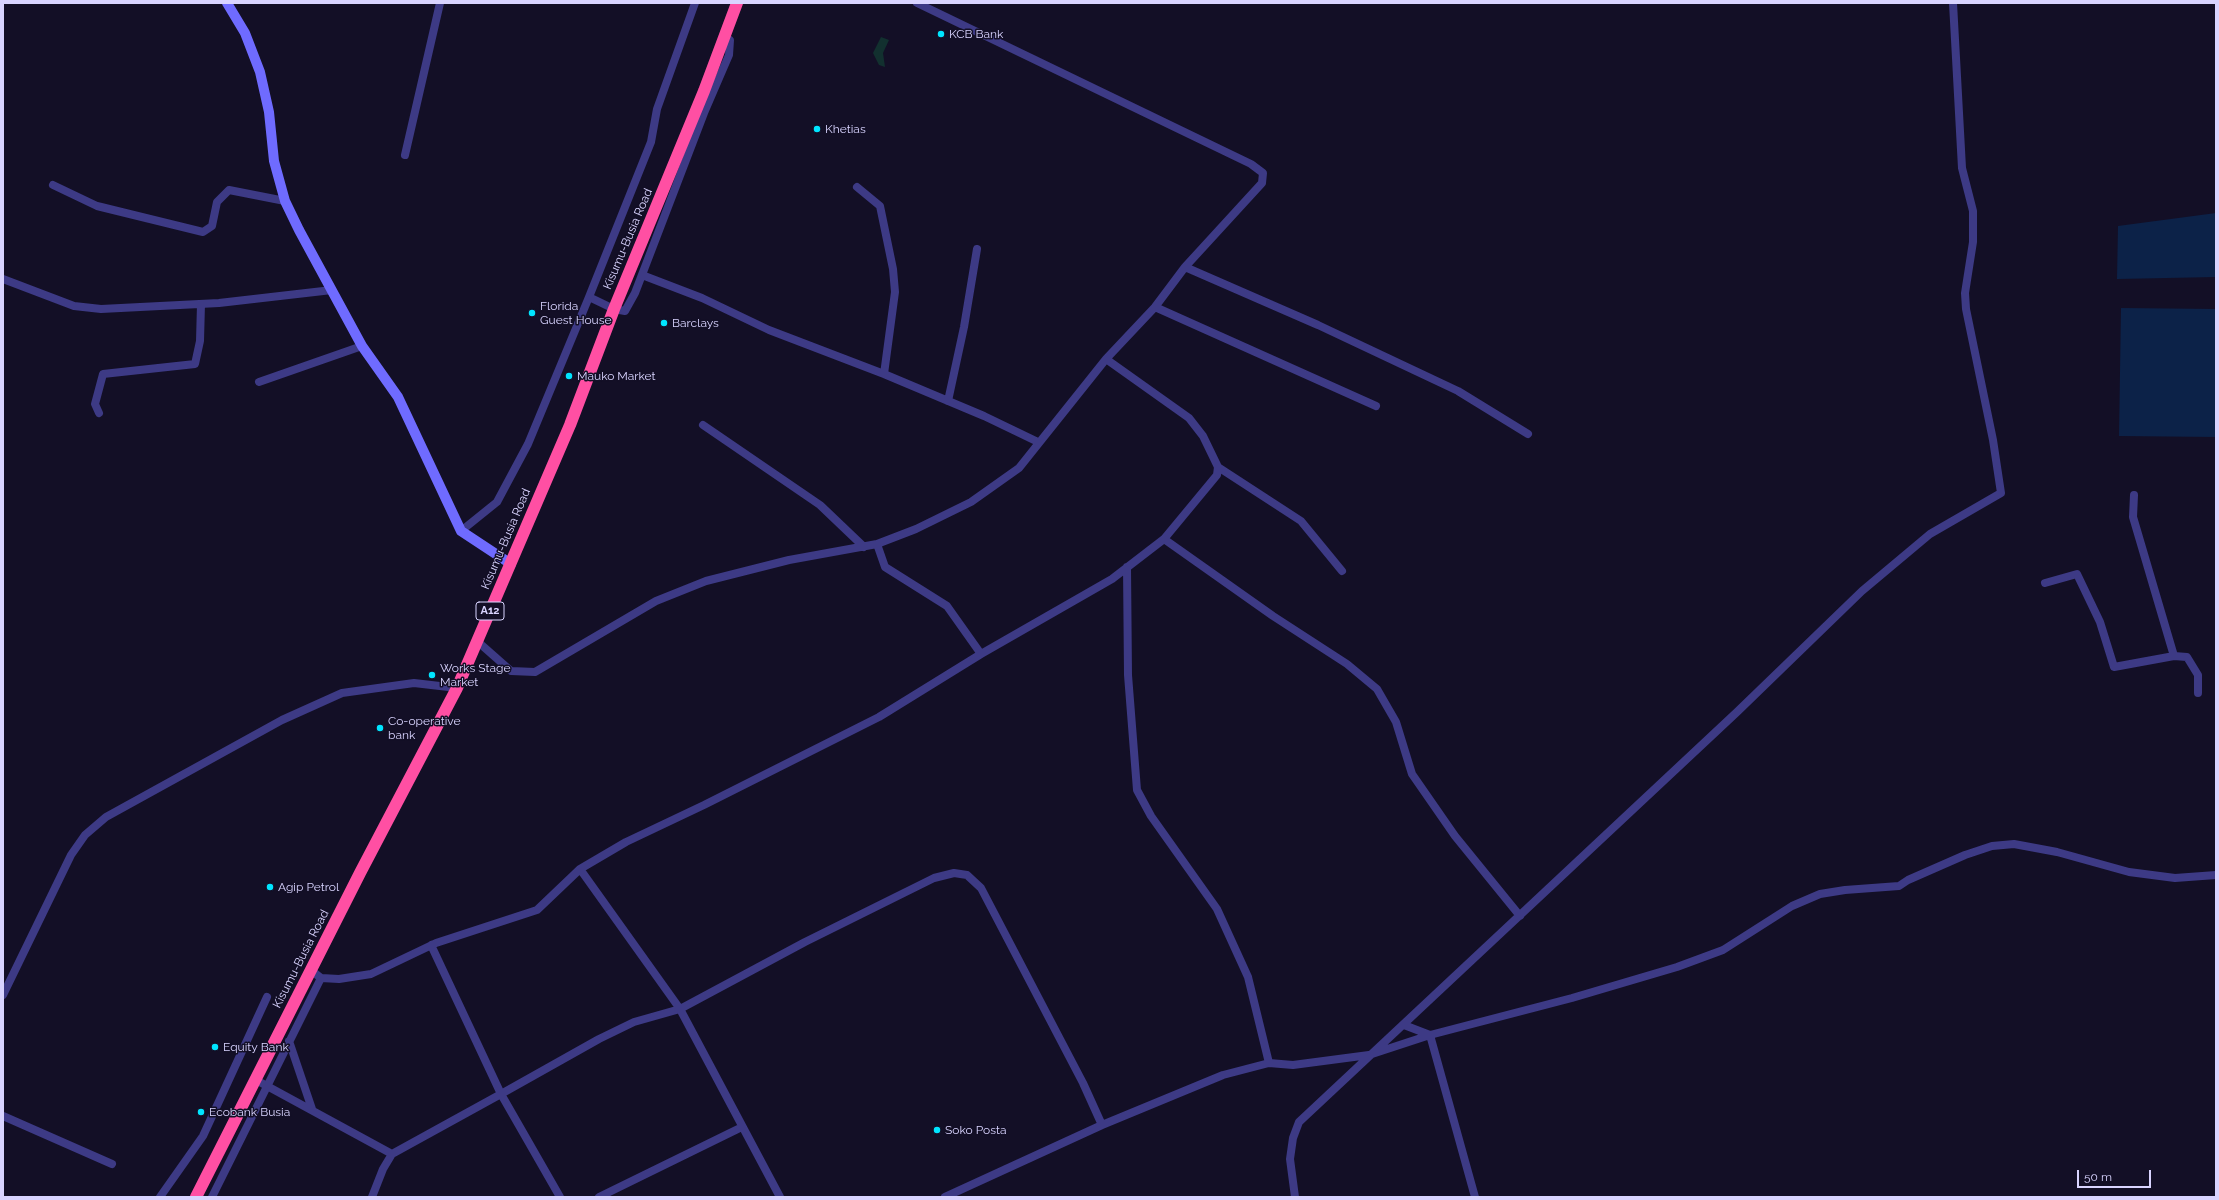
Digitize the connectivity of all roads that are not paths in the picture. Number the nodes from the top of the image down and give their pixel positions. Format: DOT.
graph roads {
  1 [pos="227,3"];
  2 [pos="440,3"];
  3 [pos="695,3"];
  4 [pos="737,3"];
  5 [pos="918,3"];
  6 [pos="1953,3"];
  7 [pos="724,36"];
  8 [pos="405,156"];
  9 [pos="53,185"];
  10 [pos="857,187"];
  11 [pos="285,201"];
  12 [pos="977,249"];
  13 [pos="1185,267"];
  14 [pos="642,275"];
  15 [pos="3,279"];
  16 [pos="332,290"];
  17 [pos="589,297"];
  18 [pos="201,304"];
  19 [pos="1155,307"];
  20 [pos="614,309"];
  21 [pos="362,346"];
  22 [pos="1106,359"];
  23 [pos="884,374"];
  24 [pos="259,382"];
  25 [pos="948,401"];
  26 [pos="1376,406"];
  27 [pos="99,413"];
  28 [pos="703,425"];
  29 [pos="1528,434"];
  30 [pos="1038,442"];
  31 [pos="1218,467"];
  32 [pos="2134,495"];
  33 [pos="461,531"];
  34 [pos="1164,540"];
  35 [pos="877,544"];
  36 [pos="864,547"];
  37 [pos="511,564"];
  38 [pos="1127,567"];
  39 [pos="1342,571"];
  40 [pos="2045,583"];
  41 [pos="477,641"];
  42 [pos="981,654"];
  43 [pos="2174,656"];
  44 [pos="457,688"];
  45 [pos="2198,693"];
  46 [pos="580,869"];
  47 [pos="2216,875"];
  48 [pos="1520,916"];
  49 [pos="431,945"];
  50 [pos="312,972"];
  51 [pos="321,978"];
  52 [pos="3,995"];
  53 [pos="267,997"];
  54 [pos="680,1009"];
  55 [pos="1404,1025"];
  56 [pos="1430,1035"];
  57 [pos="289,1041"];
  58 [pos="1369,1055"];
  59 [pos="1269,1063"];
  60 [pos="256,1080"];
  61 [pos="268,1085"];
  62 [pos="501,1094"];
  63 [pos="312,1109"];
  64 [pos="3,1116"];
  65 [pos="1102,1125"];
  66 [pos="742,1127"];
  67 [pos="392,1154"];
  68 [pos="112,1164"];
  69 [pos="964,1193"];
  70 [pos="160,1197"];
  71 [pos="196,1197"];
  72 [pos="212,1197"];
  73 [pos="372,1197"];
  74 [pos="560,1197"];
  75 [pos="599,1197"];
  76 [pos="780,1197"];
  77 [pos="945,1197"];
  78 [pos="1295,1197"];
  79 [pos="1475,1197"];
  1 -- 11 [label="street"];
  2 -- 8 [label="street"];
  3 -- 17 [label="street"];
  4 -- 7 [label="highway, Kisumu-Busia Road / A12"];
  5 -- 13 [label="street"];
  6 -- 48 [label="street"];
  7 -- 14 [label="street"];
  7 -- 20 [label="highway, Kisumu-Busia Road / A12"];
  9 -- 11 [label="street"];
  10 -- 23 [label="street"];
  11 -- 16 [label="street"];
  12 -- 25 [label="street"];
  13 -- 19 [label="street"];
  13 -- 29 [label="street"];
  14 -- 20 [label="street"];
  14 -- 23 [label="street"];
  15 -- 18 [label="street"];
  16 -- 18 [label="street"];
  16 -- 21 [label="street"];
  17 -- 20 [label="street"];
  17 -- 33 [label="street"];
  18 -- 27 [label="street"];
  19 -- 22 [label="street"];
  19 -- 26 [label="street"];
  20 -- 37 [label="highway, Kisumu-Busia Road / A12"];
  21 -- 24 [label="street"];
  21 -- 33 [label="street"];
  22 -- 30 [label="street"];
  22 -- 31 [label="street"];
  23 -- 25 [label="street"];
  25 -- 30 [label="street"];
  28 -- 36 [label="street"];
  30 -- 35 [label="street"];
  31 -- 34 [label="street"];
  31 -- 39 [label="street"];
  32 -- 43 [label="street"];
  33 -- 37 [label="street"];
  34 -- 38 [label="street"];
  34 -- 48 [label="street"];
  35 -- 36 [label="street"];
  35 -- 42 [label="street"];
  36 -- 41 [label="street"];
  37 -- 41 [label="highway, Kisumu-Busia Road / A12"];
  38 -- 42 [label="street"];
  38 -- 59 [label="street"];
  40 -- 43 [label="street"];
  41 -- 44 [label="highway, Kisumu-Busia Road / A12"];
  42 -- 46 [label="street"];
  43 -- 45 [label="street"];
  44 -- 52 [label="street"];
  44 -- 60 [label="highway, Kisumu-Busia Road / A12"];
  46 -- 49 [label="street"];
  46 -- 54 [label="street"];
  47 -- 56 [label="street"];
  48 -- 55 [label="street"];
  49 -- 51 [label="street"];
  49 -- 62 [label="street"];
  50 -- 51 [label="street"];
  51 -- 57 [label="street"];
  53 -- 70 [label="street"];
  54 -- 62 [label="street"];
  54 -- 65 [label="street"];
  54 -- 66 [label="street"];
  55 -- 56 [label="street"];
  55 -- 58 [label="street"];
  56 -- 58 [label="street"];
  56 -- 79 [label="street"];
  57 -- 61 [label="street"];
  57 -- 63 [label="street"];
  58 -- 59 [label="street"];
  58 -- 78 [label="street"];
  59 -- 65 [label="street"];
  60 -- 61 [label="street"];
  60 -- 71 [label="highway, Kisumu-Busia Road / A12"];
  61 -- 63 [label="street"];
  61 -- 72 [label="street"];
  62 -- 67 [label="street"];
  62 -- 74 [label="street"];
  63 -- 67 [label="street"];
  64 -- 68 [label="street"];
  65 -- 69 [label="street"];
  66 -- 75 [label="street"];
  66 -- 76 [label="street"];
  67 -- 73 [label="street"];
  69 -- 77 [label="street"];
}
